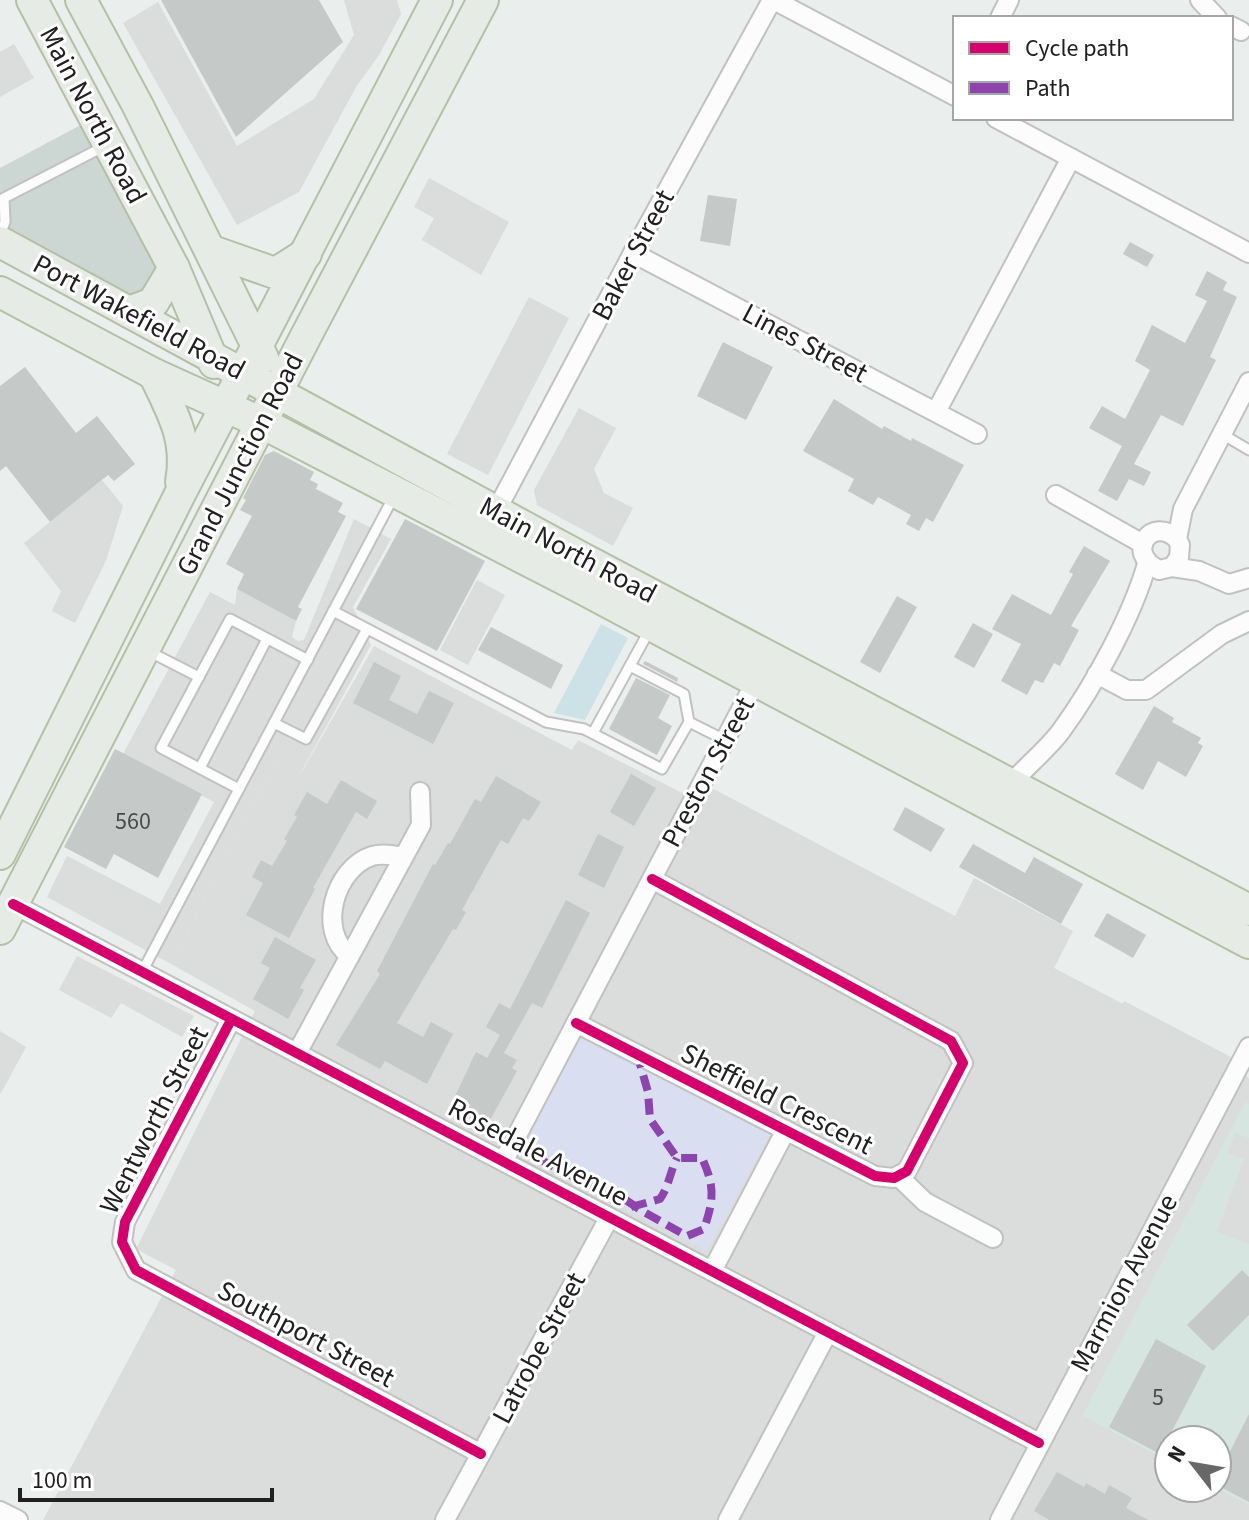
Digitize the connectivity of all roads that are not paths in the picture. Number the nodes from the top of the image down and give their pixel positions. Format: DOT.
graph roads {
  1 [pos="32,0"];
  2 [pos="81,0"];
  3 [pos="437,0"];
  4 [pos="446,0"];
  5 [pos="483,0"];
  6 [pos="773,0"];
  7 [pos="1200,0"];
  8 [pos="1215,16"];
  9 [pos="465,35"];
  10 [pos="953,95"];
  11 [pos="1000,120"];
  12 [pos="108,144"];
  13 [pos="1071,158"];
  14 [pos="0,235"];
  15 [pos="0,242"];
  16 [pos="212,251"];
  17 [pos="633,253"];
  18 [pos="1249,253"];
  19 [pos="306,254"];
  20 [pos="174,268"];
  21 [pos="0,292"];
  22 [pos="129,312"];
  23 [pos="258,345"];
  24 [pos="212,357"];
  25 [pos="154,374"];
  26 [pos="243,374"];
  27 [pos="1249,382"];
  28 [pos="277,392"];
  29 [pos="226,407"];
  30 [pos="936,412"];
  31 [pos="262,423"];
  32 [pos="977,434"];
  33 [pos="1222,434"];
  34 [pos="1249,450"];
  35 [pos="396,493"];
  36 [pos="1056,495"];
  37 [pos="179,496"];
  38 [pos="1183,509"];
  39 [pos="496,511"];
  40 [pos="1160,529"];
  41 [pos="1143,544"];
  42 [pos="1167,558"];
  43 [pos="1249,578"];
  44 [pos="333,611"];
  45 [pos="1249,621"];
  46 [pos="651,626"];
  47 [pos="367,629"];
  48 [pos="267,639"];
  49 [pos="145,650"];
  50 [pos="308,660"];
  51 [pos="630,666"];
  52 [pos="762,669"];
  53 [pos="1097,674"];
  54 [pos="199,677"];
  55 [pos="689,722"];
  56 [pos="274,723"];
  57 [pos="593,733"];
  58 [pos="725,740"];
  59 [pos="200,768"];
  60 [pos="239,789"];
  61 [pos="420,792"];
  62 [pos="1003,798"];
  63 [pos="0,854"];
  64 [pos="403,857"];
  65 [pos="652,879"];
  66 [pos="4,910"];
  67 [pos="1249,910"];
  68 [pos="1249,943"];
  69 [pos="350,956"];
  70 [pos="142,972"];
  71 [pos="231,1020"];
  72 [pos="576,1023"];
  73 [pos="1249,1047"];
  74 [pos="297,1053"];
  75 [pos="1242,1079"];
  76 [pos="786,1130"];
  77 [pos="504,1160"];
  78 [pos="898,1176"];
  79 [pos="609,1218"];
  80 [pos="993,1238"];
  81 [pos="122,1242"];
  82 [pos="712,1271"];
  83 [pos="828,1332"];
  84 [pos="1039,1443"];
  85 [pos="481,1454"];
  86 [pos="0,1511"];
  87 [pos="18,1520"];
  88 [pos="445,1520"];
  89 [pos="728,1520"];
  90 [pos="1000,1520"];
  1 -- 12 [label="highway, Main North Road"];
  2 -- 16 [label="highway, Main North Road"];
  3 -- 19 [label="highway, Grand Junction Road"];
  4 -- 9 [label="highway"];
  5 -- 9 [label="highway, Grand Junction Road"];
  6 -- 10 [label="street"];
  6 -- 17 [label="street, Baker Street"];
  7 -- 8 [label="street"];
  9 -- 28 [label="highway, Grand Junction Road"];
  11 -- 13 [label="street"];
  12 -- 14 [label="lane"];
  12 -- 20 [label="highway, Main North Road"];
  13 -- 18 [label="street"];
  13 -- 30 [label="street"];
  15 -- 22 [label="highway, Port Wakefield Road"];
  16 -- 19 [label="highway"];
  16 -- 23 [label="highway, Main North Road"];
  17 -- 30 [label="street, Lines Street"];
  17 -- 39 [label="street, Baker Street"];
  19 -- 23 [label="highway, Grand Junction Road"];
  20 -- 22 [label="highway"];
  20 -- 24 [label="highway, Main North Road"];
  21 -- 25 [label="highway, Port Wakefield Road"];
  22 -- 24 [label="highway, Port Wakefield Road"];
  23 -- 26 [label="highway, Grand Junction Road"];
  23 -- 28 [label="highway, Main North Road"];
  24 -- 26 [label="highway, Port Wakefield Road"];
  24 -- 29 [label="highway, Main North Road"];
  25 -- 29 [label="highway, Port Wakefield Road"];
  25 -- 37 [label="highway"];
  26 -- 28 [label="highway, Port Wakefield Road"];
  26 -- 29 [label="highway, Grand Junction Road"];
  27 -- 33 [label="street"];
  28 -- 31 [label="highway, Grand Junction Road"];
  28 -- 39 [label="highway, Main North Road"];
  29 -- 31 [label="highway, Port Wakefield Road"];
  29 -- 37 [label="highway, Grand Junction Road"];
  30 -- 32 [label="street, Lines Street"];
  31 -- 35 [label="highway, Main North Road"];
  31 -- 49 [label="highway, Grand Junction Road"];
  33 -- 34 [label="lane"];
  33 -- 38 [label="street"];
  35 -- 44 [label="lane"];
  35 -- 46 [label="highway, Main North Road"];
  36 -- 41 [label="street"];
  37 -- 63 [label="highway, Grand Junction Road"];
  38 -- 40 [label="street"];
  38 -- 42 [label="street"];
  39 -- 52 [label="highway, Main North Road"];
  40 -- 41 [label="street"];
  40 -- 42 [label="street"];
  41 -- 42 [label="street"];
  42 -- 43 [label="street"];
  42 -- 53 [label="street"];
  44 -- 47 [label="lane"];
  44 -- 50 [label="lane"];
  45 -- 53 [label="street"];
  46 -- 51 [label="lane"];
  46 -- 52 [label="highway, Main North Road"];
  47 -- 56 [label="lane"];
  47 -- 57 [label="lane"];
  48 -- 50 [label="lane"];
  48 -- 54 [label="lane"];
  48 -- 59 [label="lane"];
  49 -- 54 [label="lane"];
  49 -- 66 [label="highway, Grand Junction Road"];
  50 -- 56 [label="lane"];
  51 -- 55 [label="lane"];
  51 -- 57 [label="lane"];
  52 -- 58 [label="street, Preston Street"];
  52 -- 62 [label="highway, Main North Road"];
  53 -- 62 [label="street"];
  54 -- 59 [label="lane"];
  55 -- 57 [label="lane"];
  55 -- 58 [label="lane"];
  56 -- 60 [label="lane"];
  58 -- 65 [label="street, Preston Street"];
  59 -- 60 [label="lane"];
  60 -- 70 [label="lane"];
  61 -- 64 [label="street"];
  62 -- 67 [label="highway, Main North Road"];
  62 -- 68 [label="highway, Main North Road"];
  64 -- 69 [label="street"];
  64 -- 69 [label="street"];
  65 -- 72 [label="street, Preston Street"];
  65 -- 78 [label="street, Sheffield Crescent"];
  66 -- 70 [label="street, Rosedale Avenue"];
  69 -- 74 [label="street"];
  70 -- 71 [label="street, Rosedale Avenue"];
  71 -- 74 [label="street, Rosedale Avenue"];
  71 -- 81 [label="street, Wentworth Street"];
  72 -- 76 [label="street, Sheffield Crescent"];
  72 -- 77 [label="street, Preston Street"];
  73 -- 75 [label="street, Marmion Avenue"];
  74 -- 77 [label="street, Rosedale Avenue"];
  75 -- 84 [label="street, Marmion Avenue"];
  76 -- 78 [label="street, Sheffield Crescent"];
  76 -- 82 [label="street"];
  77 -- 79 [label="street, Rosedale Avenue"];
  78 -- 80 [label="street, Sheffield Crescent"];
  79 -- 82 [label="street, Rosedale Avenue"];
  79 -- 85 [label="street, Latrobe Street"];
  81 -- 85 [label="street, Southport Street"];
  82 -- 83 [label="street, Rosedale Avenue"];
  83 -- 84 [label="street, Rosedale Avenue"];
  83 -- 89 [label="street"];
  84 -- 90 [label="street, Marmion Avenue"];
  85 -- 88 [label="street, Latrobe Street"];
  86 -- 87 [label="street"];
}
